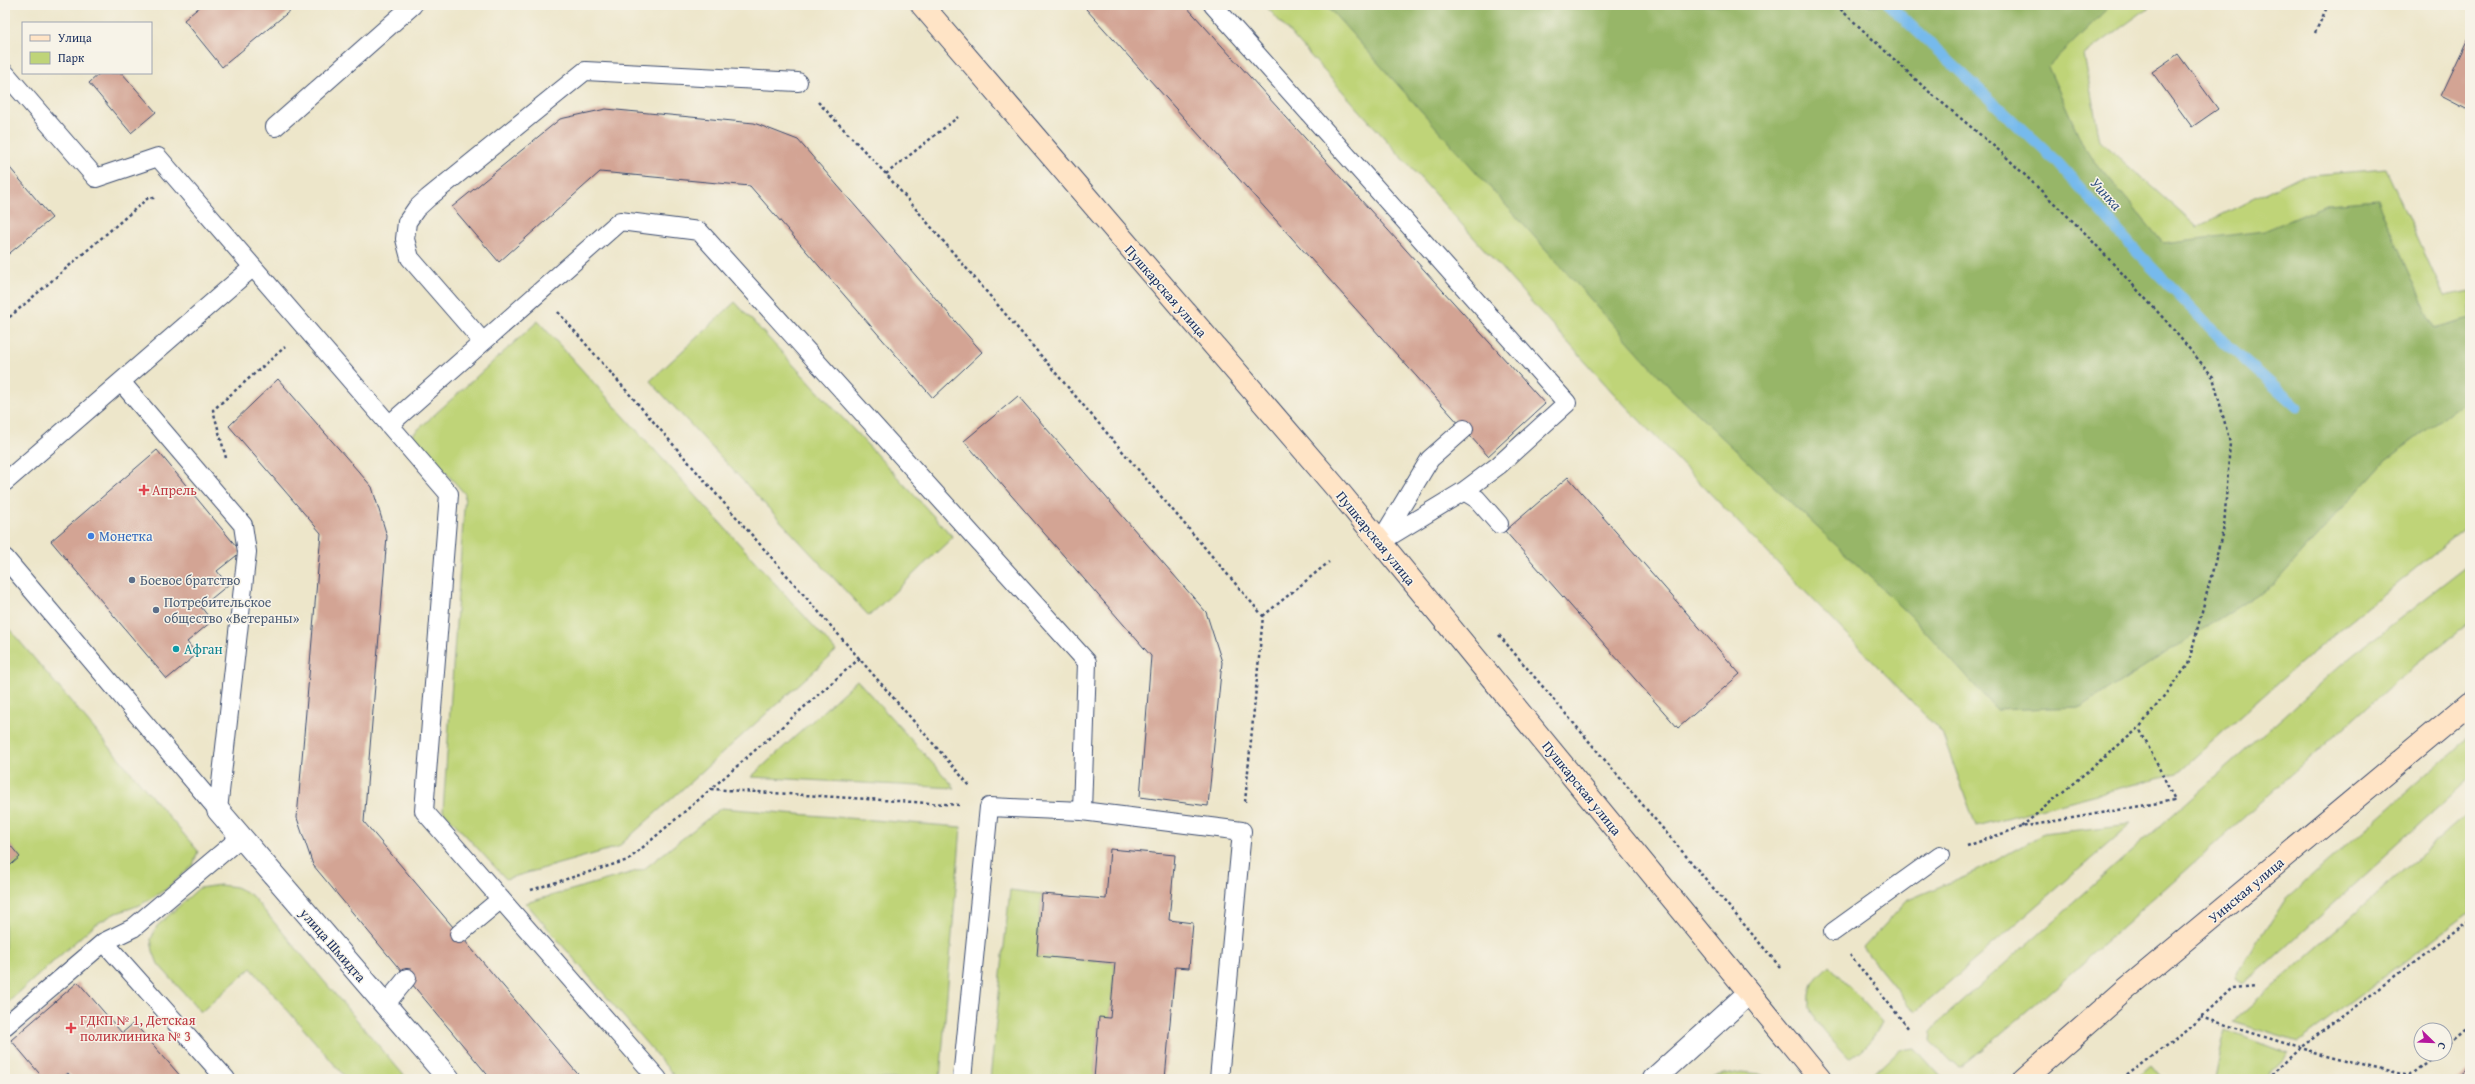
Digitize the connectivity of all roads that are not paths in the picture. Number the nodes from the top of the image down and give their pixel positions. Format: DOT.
graph roads {
  1 [pos="413,5"];
  2 [pos="922,5"];
  3 [pos="1213,5"];
  4 [pos="5,73"];
  5 [pos="798,82"];
  6 [pos="275,127"];
  7 [pos="252,268"];
  8 [pos="483,342"];
  9 [pos="122,382"];
  10 [pos="389,425"];
  11 [pos="1464,429"];
  12 [pos="5,482"];
  13 [pos="1464,491"];
  14 [pos="1499,524"];
  15 [pos="1380,542"];
  16 [pos="5,558"];
  17 [pos="2470,703"];
  18 [pos="218,810"];
  19 [pos="1082,811"];
  20 [pos="241,837"];
  21 [pos="1940,855"];
  22 [pos="501,899"];
  23 [pos="1833,932"];
  24 [pos="459,934"];
  25 [pos="104,942"];
  26 [pos="407,978"];
  27 [pos="1750,993"];
  28 [pos="385,1005"];
  29 [pos="5,1026"];
  30 [pos="226,1079"];
  31 [pos="449,1079"];
  32 [pos="658,1079"];
  33 [pos="962,1079"];
  34 [pos="1219,1079"];
  35 [pos="1654,1079"];
  36 [pos="1820,1079"];
  37 [pos="2024,1079"];
  1 -- 6 [label="lane"];
  2 -- 15 [label="street, Пушкарская улица"];
  3 -- 13 [label="lane"];
  4 -- 7 [label="lane"];
  5 -- 8 [label="lane"];
  7 -- 9 [label="lane"];
  7 -- 10 [label="lane"];
  8 -- 10 [label="lane"];
  8 -- 19 [label="lane"];
  9 -- 12 [label="lane"];
  9 -- 18 [label="lane"];
  10 -- 22 [label="lane"];
  11 -- 15 [label="lane"];
  13 -- 14 [label="lane"];
  13 -- 15 [label="lane"];
  15 -- 27 [label="street, Пушкарская улица"];
  16 -- 18 [label="lane"];
  17 -- 37 [label="street, Уинская улица"];
  18 -- 20 [label="street, улица Шмидта"];
  19 -- 33 [label="lane"];
  19 -- 34 [label="lane"];
  20 -- 25 [label="lane"];
  20 -- 28 [label="street, улица Шмидта"];
  21 -- 23 [label="lane"];
  22 -- 24 [label="lane"];
  22 -- 32 [label="lane"];
  25 -- 29 [label="lane"];
  25 -- 30 [label="lane"];
  26 -- 28 [label="lane"];
  27 -- 35 [label="street"];
  27 -- 36 [label="street, Пушкарская улица"];
  28 -- 31 [label="street, улица Шмидта"];
}
